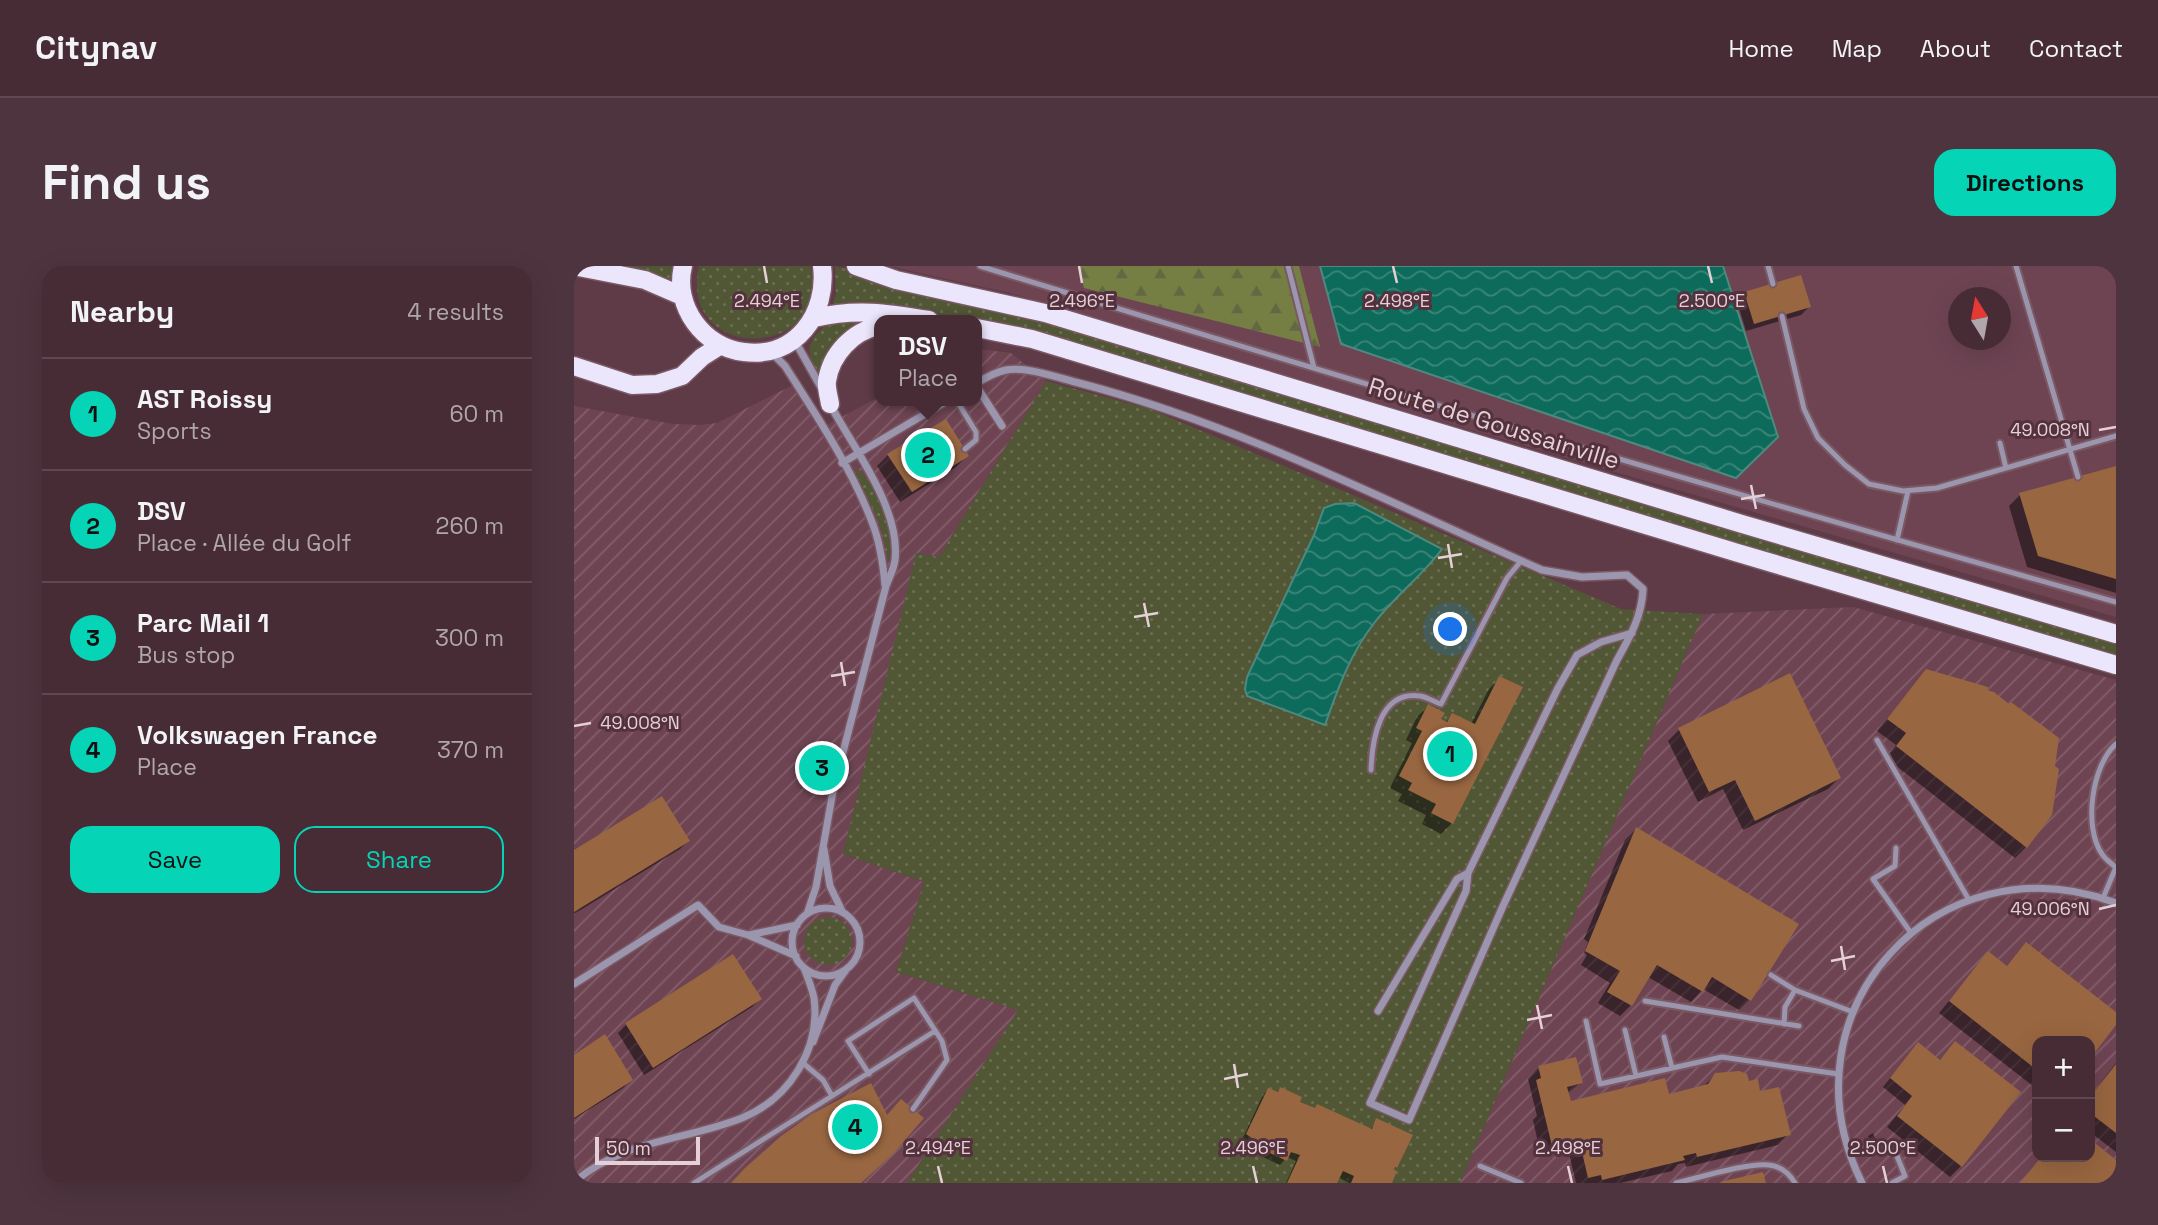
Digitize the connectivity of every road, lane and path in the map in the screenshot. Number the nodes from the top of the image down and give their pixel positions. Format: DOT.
graph roads {
  1 [pos="683,266"];
  2 [pos="822,266"];
  3 [pos="856,266"];
  4 [pos="980,266"];
  5 [pos="1288,266"];
  6 [pos="1768,266"];
  7 [pos="2016,266"];
  8 [pos="574,267"];
  9 [pos="1773,284"];
  10 [pos="682,296"];
  11 [pos="888,315"];
  12 [pos="1782,316"];
  13 [pos="814,318"];
  14 [pos="874,327"];
  15 [pos="982,329"];
  16 [pos="794,340"];
  17 [pos="721,345"];
  18 [pos="769,351"];
  19 [pos="574,366"];
  20 [pos="1314,368"];
  21 [pos="982,382"];
  22 [pos="982,393"];
  23 [pos="830,404"];
  24 [pos="939,406"];
  25 [pos="960,406"];
  26 [pos="1002,426"];
  27 [pos="2116,436"];
  28 [pos="2000,443"];
  29 [pos="965,449"];
  30 [pos="2069,450"];
  31 [pos="858,454"];
  32 [pos="842,463"];
  33 [pos="2006,468"];
  34 [pos="2078,477"];
  35 [pos="1908,491"];
  36 [pos="1896,540"];
  37 [pos="1521,561"];
  38 [pos="886,586"];
  39 [pos="2116,602"];
  40 [pos="1632,633"];
  41 [pos="2116,634"];
  42 [pos="2116,665"];
  43 [pos="1877,740"];
  44 [pos="2116,744"];
  45 [pos="1371,770"];
  46 [pos="824,843"];
  47 [pos="1896,848"];
  48 [pos="2115,867"];
  49 [pos="1468,873"];
  50 [pos="2104,898"];
  51 [pos="1969,900"];
  52 [pos="2116,903"];
  53 [pos="842,912"];
  54 [pos="807,914"];
  55 [pos="797,925"];
  56 [pos="1911,933"];
  57 [pos="748,935"];
  58 [pos="796,956"];
  59 [pos="804,968"];
  60 [pos="847,969"];
  61 [pos="1771,975"];
  62 [pos="574,984"];
  63 [pos="1795,990"];
  64 [pos="1645,1001"];
  65 [pos="1378,1012"];
  66 [pos="1853,1012"];
  67 [pos="1586,1021"];
  68 [pos="1784,1024"];
  69 [pos="1799,1026"];
  70 [pos="1625,1030"];
  71 [pos="935,1031"];
  72 [pos="1664,1037"];
  73 [pos="809,1052"];
  74 [pos="803,1063"];
  75 [pos="1672,1068"];
  76 [pos="869,1074"];
  77 [pos="1838,1074"];
  78 [pos="1636,1076"];
  79 [pos="832,1096"];
  80 [pos="913,1109"];
  81 [pos="1897,1156"];
  82 [pos="1480,1166"];
  83 [pos="1905,1176"];
  84 [pos="574,1182"];
  85 [pos="694,1183"];
  86 [pos="1521,1183"];
  87 [pos="1676,1183"];
  88 [pos="1794,1183"];
  89 [pos="1862,1183"];
  90 [pos="1892,1183"];
  91 [pos="1911,1183"];
  1 -- 10 [label="main road"];
  2 -- 13 [label="main road"];
  3 -- 41 [label="main road, Route de Goussainville"];
  4 -- 20 [label="lane"];
  5 -- 20 [label="lane"];
  6 -- 9 [label="lane"];
  7 -- 30 [label="lane"];
  8 -- 10 [label="main road"];
  10 -- 17 [label="main road"];
  11 -- 13 [label="main road"];
  12 -- 35 [label="lane"];
  13 -- 16 [label="main road"];
  14 -- 23 [label="main road"];
  15 -- 42 [label="main road"];
  16 -- 18 [label="main road"];
  16 -- 23 [label="street"];
  17 -- 18 [label="main road"];
  17 -- 19 [label="main road"];
  18 -- 32 [label="street"];
  20 -- 36 [label="lane"];
  21 -- 37 [label="street"];
  22 -- 26 [label="street"];
  23 -- 31 [label="street"];
  24 -- 31 [label="street"];
  25 -- 29 [label="lane"];
  27 -- 30 [label="lane"];
  28 -- 33 [label="lane"];
  30 -- 33 [label="lane"];
  30 -- 34 [label="lane"];
  31 -- 32 [label="street"];
  31 -- 38 [label="street"];
  32 -- 38 [label="street"];
  33 -- 35 [label="lane"];
  35 -- 36 [label="lane"];
  36 -- 39 [label="lane"];
  37 -- 40 [label="street"];
  37 -- 45 [label="lane"];
  38 -- 46 [label="street"];
  40 -- 49 [label="street"];
  40 -- 49 [label="street"];
  43 -- 51 [label="lane"];
  44 -- 48 [label="lane"];
  46 -- 53 [label="street"];
  46 -- 54 [label="street"];
  47 -- 56 [label="lane"];
  48 -- 50 [label="lane"];
  49 -- 65 [label="street"];
  50 -- 51 [label="street"];
  50 -- 52 [label="street"];
  51 -- 56 [label="street"];
  53 -- 54 [label="street"];
  53 -- 60 [label="street"];
  54 -- 55 [label="street"];
  55 -- 57 [label="street"];
  55 -- 58 [label="street"];
  56 -- 66 [label="street"];
  57 -- 58 [label="street"];
  57 -- 62 [label="street"];
  58 -- 59 [label="street"];
  59 -- 60 [label="street"];
  59 -- 73 [label="street"];
  60 -- 73 [label="street"];
  61 -- 63 [label="lane"];
  63 -- 66 [label="lane"];
  63 -- 68 [label="lane"];
  64 -- 68 [label="lane"];
  66 -- 77 [label="street"];
  67 -- 78 [label="lane"];
  68 -- 69 [label="lane"];
  70 -- 78 [label="lane"];
  71 -- 76 [label="lane"];
  71 -- 76 [label="lane"];
  71 -- 80 [label="lane"];
  72 -- 75 [label="lane"];
  73 -- 74 [label="street"];
  74 -- 79 [label="lane"];
  74 -- 84 [label="street"];
  75 -- 77 [label="lane"];
  75 -- 78 [label="lane"];
  76 -- 79 [label="lane"];
  77 -- 89 [label="street"];
  79 -- 85 [label="lane"];
  81 -- 83 [label="lane"];
  82 -- 86 [label="lane"];
  83 -- 90 [label="lane"];
  83 -- 91 [label="lane"];
  87 -- 88 [label="lane"];
}
